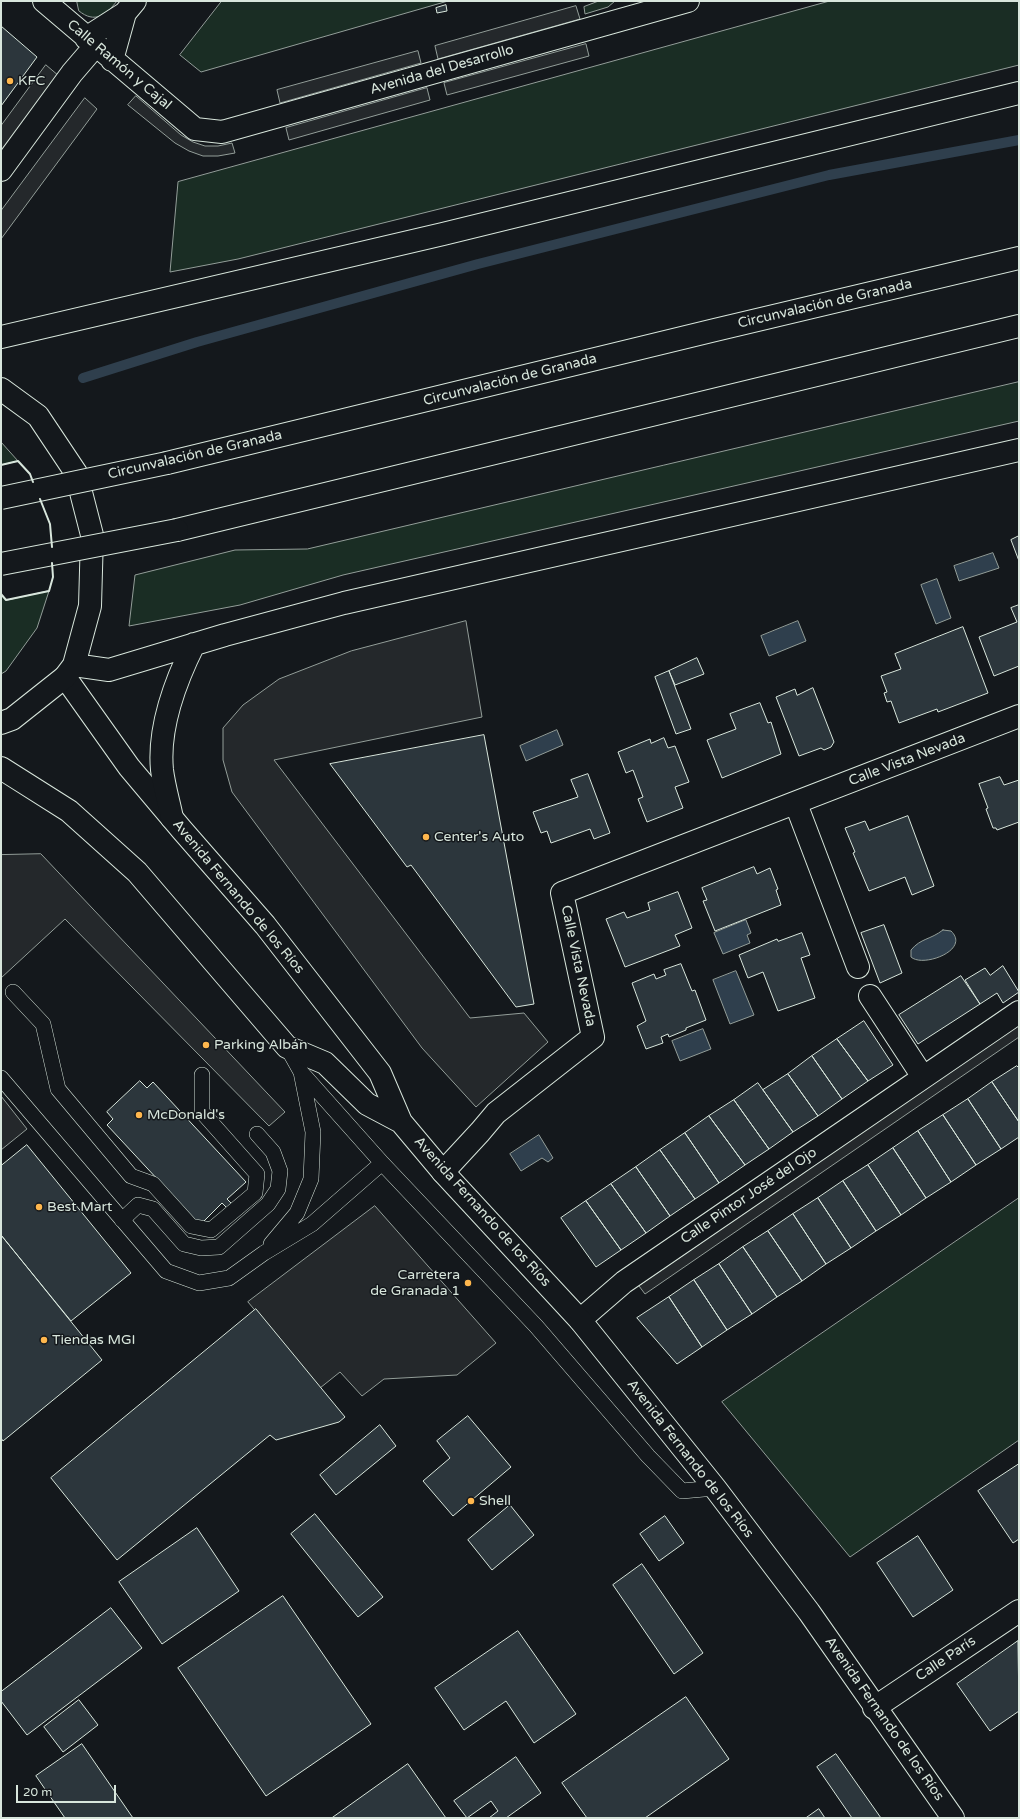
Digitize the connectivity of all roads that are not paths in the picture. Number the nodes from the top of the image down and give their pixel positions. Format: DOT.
graph roads {
  1 [pos="688,1"];
  2 [pos="48,2"];
  3 [pos="654,6"];
  4 [pos="130,7"];
  5 [pos="91,42"];
  6 [pos="112,60"];
  7 [pos="1019,93"];
  8 [pos="195,128"];
  9 [pos="1,170"];
  10 [pos="1019,258"];
  11 [pos="1019,326"];
  12 [pos="1,337"];
  13 [pos="1,389"];
  14 [pos="1019,450"];
  15 [pos="1,498"];
  16 [pos="1,564"];
  17 [pos="194,644"];
  18 [pos="69,671"];
  19 [pos="1019,716"];
  20 [pos="1,723"];
  21 [pos="1,768"];
  22 [pos="796,804"];
  23 [pos="172,818"];
  24 [pos="858,967"];
  25 [pos="13,992"];
  26 [pos="870,996"];
  27 [pos="1019,1012"];
  28 [pos="286,1047"];
  29 [pos="301,1072"];
  30 [pos="202,1075"];
  31 [pos="923,1077"];
  32 [pos="1,1078"];
  33 [pos="401,1122"];
  34 [pos="258,1134"];
  35 [pos="382,1163"];
  36 [pos="443,1172"];
  37 [pos="122,1220"];
  38 [pos="264,1253"];
  39 [pos="580,1320"];
  40 [pos="715,1488"];
  41 [pos="1019,1611"];
  42 [pos="874,1708"];
  43 [pos="952,1818"];
  1 -- 3 [label="main road, Avenida del Desarrollo"];
  2 -- 5 [label="main road, Calle Ramón y Cajal"];
  3 -- 8 [label="main road, Avenida del Desarrollo"];
  4 -- 5 [label="main road"];
  4 -- 6 [label="main road"];
  5 -- 6 [label="main road, Calle Ramón y Cajal"];
  5 -- 9 [label="main road"];
  6 -- 8 [label="main road, Calle Ramón y Cajal"];
  7 -- 12 [label="main road"];
  10 -- 15 [label="main road, Circunvalación de Granada, bridge"];
  11 -- 16 [label="main road, bridge"];
  13 -- 18 [label="main road"];
  14 -- 17 [label="main road"];
  17 -- 18 [label="main road"];
  17 -- 23 [label="main road"];
  18 -- 20 [label="main road"];
  18 -- 23 [label="main road, Avenida Fernando de los Ríos"];
  19 -- 22 [label="main road, Calle Vista Nevada"];
  21 -- 28 [label="main road, Avenida Fernando de los Ríos"];
  22 -- 24 [label="main road"];
  22 -- 36 [label="main road, Calle Vista Nevada"];
  23 -- 33 [label="main road, Avenida Fernando de los Ríos"];
  25 -- 30 [label="lane"];
  26 -- 31 [label="main road"];
  27 -- 31 [label="main road, Calle Pintor José del Ojo"];
  28 -- 29 [label="lane"];
  28 -- 33 [label="main road, Avenida Fernando de los Ríos"];
  29 -- 35 [label="lane"];
  29 -- 38 [label="lane"];
  31 -- 39 [label="main road, Calle Pintor José del Ojo"];
  32 -- 37 [label="lane"];
  33 -- 36 [label="main road, Avenida Fernando de los Ríos"];
  34 -- 37 [label="lane"];
  35 -- 38 [label="lane"];
  35 -- 40 [label="lane"];
  36 -- 39 [label="main road, Avenida Fernando de los Ríos"];
  37 -- 38 [label="lane"];
  39 -- 40 [label="main road, Avenida Fernando de los Ríos"];
  40 -- 42 [label="main road, Avenida Fernando de los Ríos"];
  41 -- 42 [label="main road, Calle París"];
  42 -- 43 [label="main road, Avenida Fernando de los Ríos"];
}
